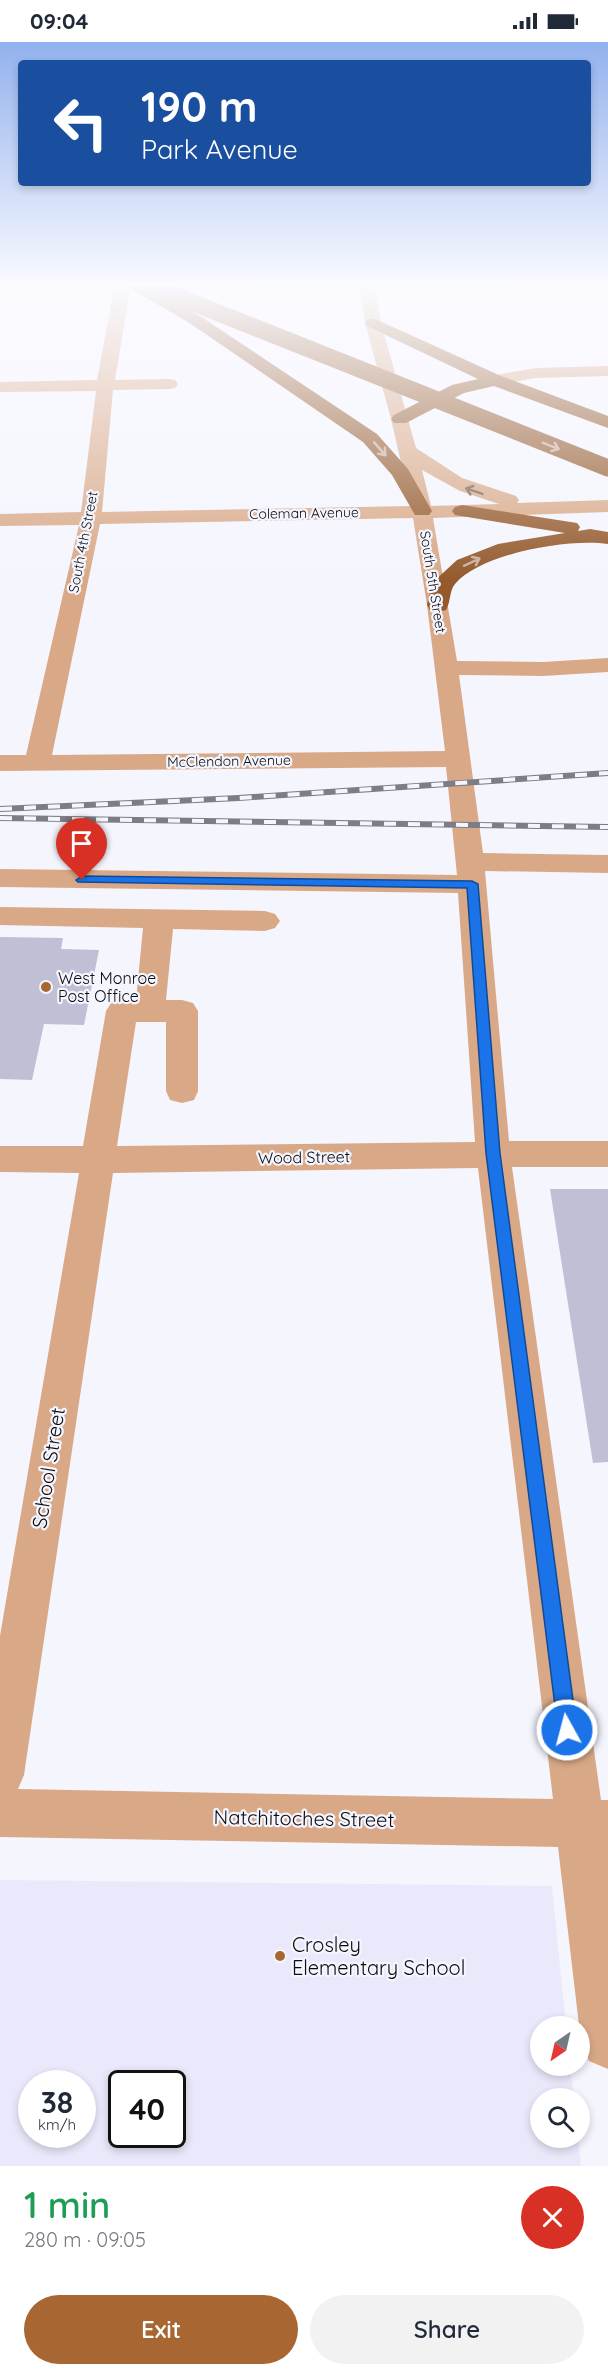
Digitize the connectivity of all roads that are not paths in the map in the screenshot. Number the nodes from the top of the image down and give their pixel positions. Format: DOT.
graph roads {
  1 [pos="289,383"];
  2 [pos="390,383"];
  3 [pos="395,383"];
  4 [pos="446,383"];
  5 [pos="482,383"];
  6 [pos="503,383"];
  7 [pos="169,384"];
  8 [pos="105,385"];
  9 [pos="0,387"];
  10 [pos="490,400"];
  11 [pos="323,405"];
  12 [pos="399,414"];
  13 [pos="608,422"];
  14 [pos="408,451"];
  15 [pos="608,468"];
  16 [pos="608,506"];
  17 [pos="573,507"];
  18 [pos="422,510"];
  19 [pos="462,511"];
  20 [pos="91,518"];
  21 [pos="0,520"];
  22 [pos="608,536"];
  23 [pos="438,605"];
  24 [pos="608,665"];
  25 [pos="446,668"];
  26 [pos="458,759"];
  27 [pos="0,763"];
  28 [pos="37,763"];
  29 [pos="608,864"];
  30 [pos="471,873"];
  31 [pos="0,878"];
  32 [pos="0,916"];
  33 [pos="159,919"];
  34 [pos="265,921"];
  35 [pos="150,1011"];
  36 [pos="182,1091"];
  37 [pos="493,1153"];
  38 [pos="608,1154"];
  39 [pos="0,1159"];
  40 [pos="96,1160"];
  41 [pos="0,1775"];
  42 [pos="0,1813"];
  43 [pos="594,1823"];
  44 [pos="608,2042"];
  1 -- 11 [label="highway"];
  2 -- 12 [label="street, South 5th Street"];
  3 -- 15 [label="highway, one-way, bridge"];
  4 -- 10 [label="highway"];
  5 -- 12 [label="highway"];
  6 -- 13 [label="highway"];
  7 -- 8 [label="street"];
  8 -- 9 [label="street"];
  8 -- 20 [label="street, South 4th Street"];
  11 -- 12 [label="highway"];
  11 -- 18 [label="highway, one-way"];
  12 -- 14 [label="street, South 5th Street"];
  17 -- 14 [label="street, one-way"];
  14 -- 18 [label="street, South 5th Street"];
  16 -- 17 [label="street, Coleman Avenue"];
  17 -- 19 [label="street, Coleman Avenue"];
  18 -- 19 [label="street, Coleman Avenue"];
  18 -- 20 [label="street, Coleman Avenue"];
  18 -- 23 [label="street, South 5th Street"];
  19 -- 22 [label="highway"];
  20 -- 21 [label="street, Coleman Avenue"];
  20 -- 28 [label="street, South 4th Street"];
  23 -- 22 [label="highway, one-way"];
  23 -- 25 [label="street, South 5th Street"];
  24 -- 25 [label="street"];
  25 -- 26 [label="street, South 5th Street"];
  26 -- 28 [label="street, McClendon Avenue"];
  26 -- 30 [label="street, South 5th Street"];
  27 -- 28 [label="street, McClendon Avenue"];
  29 -- 30 [label="street"];
  30 -- 31 [label="street"];
  30 -- 37 [label="street, South 5th Street"];
  32 -- 33 [label="street"];
  33 -- 34 [label="street"];
  33 -- 35 [label="street"];
  35 -- 36 [label="street"];
  35 -- 40 [label="street, School Street"];
  37 -- 38 [label="street, Wood Street"];
  37 -- 40 [label="street, Wood Street"];
  37 -- 43 [label="street, South 5th Street"];
  39 -- 40 [label="street, Wood Street"];
  40 -- 41 [label="street, School Street"];
  42 -- 43 [label="street, Natchitoches Street"];
  43 -- 44 [label="street, South 5th Street"];
}
